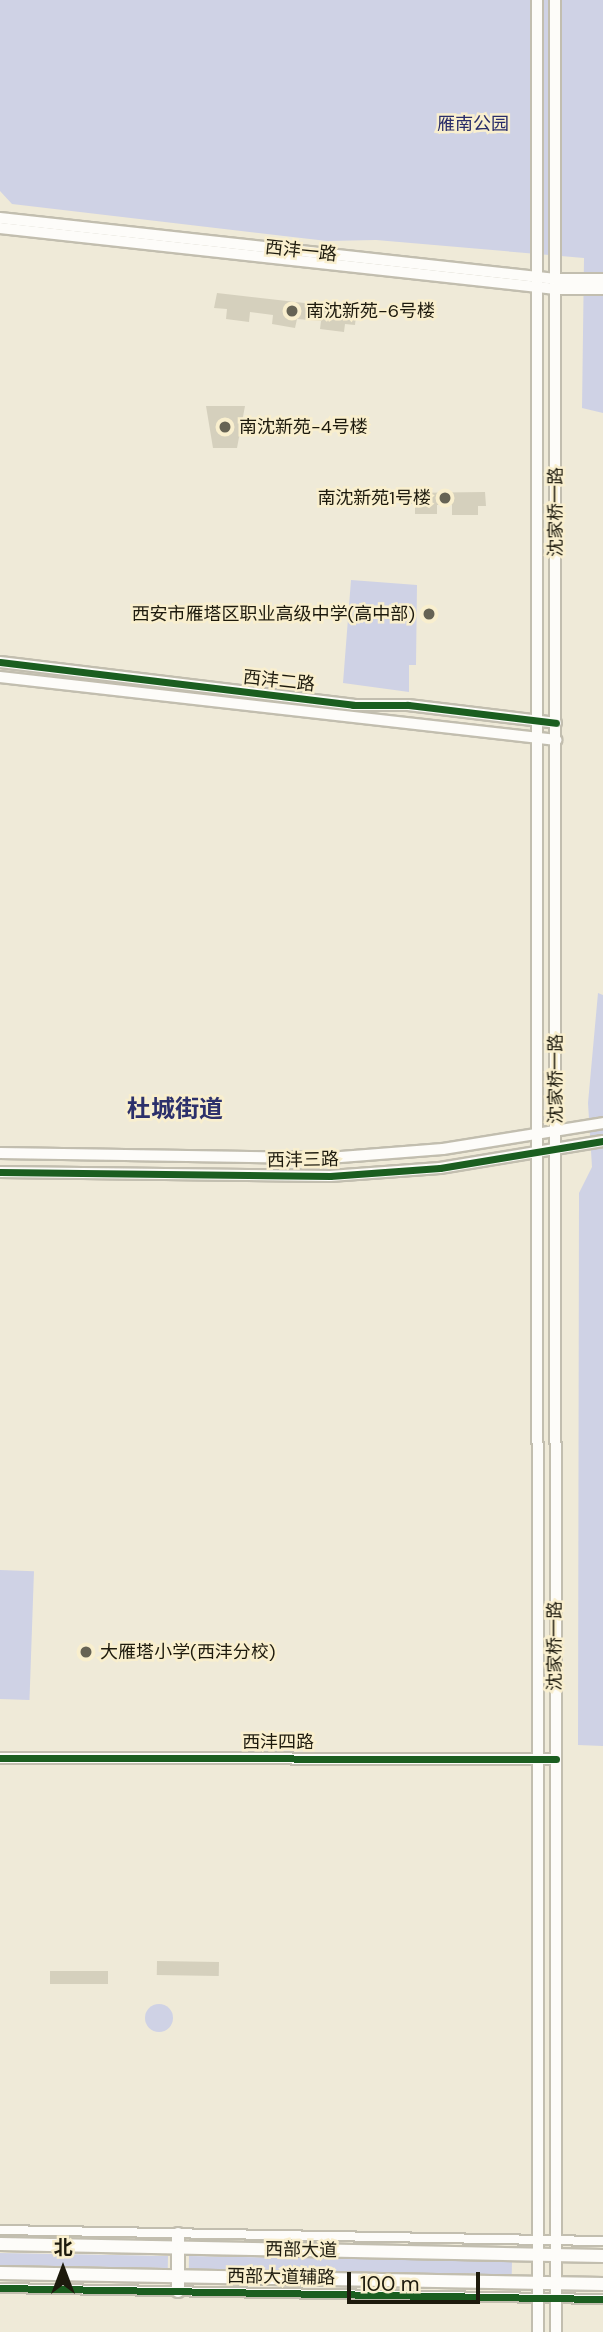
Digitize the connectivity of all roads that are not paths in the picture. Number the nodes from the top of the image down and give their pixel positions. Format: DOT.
graph roads {
  1 [pos="537,0"];
  2 [pos="555,0"];
  3 [pos="0,218"];
  4 [pos="0,228"];
  5 [pos="603,279"];
  6 [pos="537,282"];
  7 [pos="556,284"];
  8 [pos="603,289"];
  9 [pos="0,662"];
  10 [pos="0,677"];
  11 [pos="536,720"];
  12 [pos="556,723"];
  13 [pos="536,738"];
  14 [pos="556,740"];
  15 [pos="603,1123"];
  16 [pos="556,1130"];
  17 [pos="535,1133"];
  18 [pos="603,1141"];
  19 [pos="555,1148"];
  20 [pos="537,1150"];
  21 [pos="0,1153"];
  22 [pos="0,1172"];
  23 [pos="0,1758"];
  24 [pos="536,1759"];
  25 [pos="555,1759"];
  26 [pos="0,2230"];
  27 [pos="178,2234"];
  28 [pos="538,2239"];
  29 [pos="557,2240"];
  30 [pos="603,2241"];
  31 [pos="0,2244"];
  32 [pos="178,2248"];
  33 [pos="538,2255"];
  34 [pos="557,2255"];
  35 [pos="603,2256"];
  36 [pos="0,2273"];
  37 [pos="178,2276"];
  38 [pos="537,2283"];
  39 [pos="556,2283"];
  40 [pos="603,2284"];
  41 [pos="0,2288"];
  42 [pos="178,2291"];
  43 [pos="538,2298"];
  44 [pos="556,2298"];
  45 [pos="603,2299"];
  46 [pos="538,2332"];
  47 [pos="556,2332"];
  1 -- 6 [label="main road, 沈家桥一路"];
  2 -- 7 [label="main road, 沈家桥一路"];
  3 -- 6 [label="main road, 西沣一路"];
  4 -- 6 [label="main road, 西沣一路"];
  5 -- 7 [label="main road, 西沣一路"];
  6 -- 7 [label="main road, 西沣一路"];
  6 -- 11 [label="main road, 沈家桥一路"];
  7 -- 8 [label="main road, 西沣一路"];
  7 -- 12 [label="main road, 沈家桥一路"];
  9 -- 11 [label="main road, 西沣二路"];
  10 -- 13 [label="main road, 西沣二路"];
  11 -- 12 [label="main road, 西沣二路"];
  11 -- 13 [label="main road, 沈家桥一路"];
  12 -- 14 [label="main road, 沈家桥一路"];
  13 -- 14 [label="main road, 西沣二路"];
  13 -- 17 [label="main road, 沈家桥一路"];
  14 -- 16 [label="main road, 沈家桥一路"];
  15 -- 16 [label="main road, 西沣三路"];
  16 -- 17 [label="main road, 西沣三路"];
  16 -- 19 [label="main road, 沈家桥一路"];
  17 -- 20 [label="main road, 沈家桥一路"];
  17 -- 21 [label="main road, 西沣三路"];
  18 -- 19 [label="main road, 西沣三路"];
  19 -- 20 [label="main road, 西沣三路"];
  19 -- 25 [label="main road, 沈家桥一路"];
  20 -- 22 [label="main road, 西沣三路"];
  20 -- 24 [label="main road, 沈家桥一路"];
  23 -- 24 [label="main road, 西沣四路"];
  24 -- 25 [label="main road, 西沣四路"];
  24 -- 28 [label="main road, 沈家桥一路"];
  25 -- 29 [label="main road, 沈家桥一路"];
  26 -- 27 [label="street"];
  27 -- 28 [label="street"];
  27 -- 32 [label="main road"];
  28 -- 29 [label="street"];
  28 -- 33 [label="main road, 沈家桥一路"];
  29 -- 30 [label="street"];
  29 -- 34 [label="main road, 沈家桥一路"];
  31 -- 32 [label="main road, 西部大道"];
  32 -- 33 [label="main road, 西部大道"];
  32 -- 37 [label="main road"];
  33 -- 34 [label="main road, 西部大道"];
  33 -- 38 [label="main road, 沈家桥一路"];
  34 -- 35 [label="main road, 西部大道"];
  34 -- 39 [label="main road, 沈家桥一路"];
  36 -- 37 [label="main road, 西部大道"];
  37 -- 38 [label="main road, 西部大道"];
  37 -- 42 [label="main road"];
  38 -- 39 [label="main road, 西部大道"];
  38 -- 43 [label="main road, 沈家桥一路"];
  39 -- 40 [label="main road, 西部大道"];
  39 -- 44 [label="main road, 沈家桥一路"];
  41 -- 42 [label="street, 西部大道辅路"];
  42 -- 43 [label="street, 西部大道辅路"];
  43 -- 44 [label="street, 西部大道辅路"];
  43 -- 46 [label="main road, 沈家桥一路"];
  44 -- 45 [label="street, 西部大道辅路"];
  44 -- 47 [label="main road, 沈家桥一路"];
}
